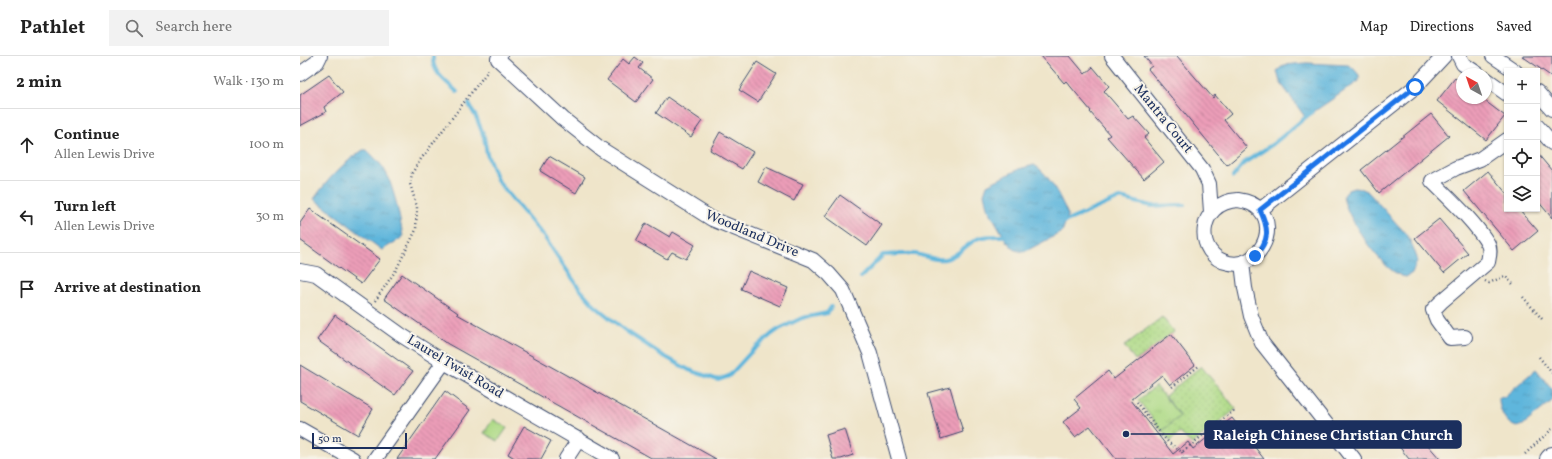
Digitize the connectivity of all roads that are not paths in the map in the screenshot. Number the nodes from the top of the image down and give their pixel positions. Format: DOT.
graph roads {
  1 [pos="320,56"];
  2 [pos="1112,56"];
  3 [pos="1444,56"];
  4 [pos="1459,56"];
  5 [pos="1493,56"];
  6 [pos="499,58"];
  7 [pos="1468,68"];
  8 [pos="1511,68"];
  9 [pos="300,74"];
  10 [pos="1492,84"];
  11 [pos="1504,92"];
  12 [pos="1540,97"];
  13 [pos="1545,106"];
  14 [pos="1540,129"];
  15 [pos="1504,142"];
  16 [pos="1552,143"];
  17 [pos="1209,184"];
  18 [pos="1229,200"];
  19 [pos="1260,210"];
  20 [pos="1211,212"];
  21 [pos="1242,263"];
  22 [pos="300,272"];
  23 [pos="1465,337"];
  24 [pos="444,362"];
  25 [pos="300,429"];
  26 [pos="579,439"];
  27 [pos="1552,456"];
  28 [pos="353,459"];
  29 [pos="375,459"];
  30 [pos="566,459"];
  31 [pos="612,459"];
  32 [pos="899,459"];
  33 [pos="1354,459"];
  34 [pos="1549,459"];
  1 -- 9 [label="street"];
  2 -- 17 [label="street, Mantra Court"];
  3 -- 19 [label="street"];
  4 -- 7 [label="street"];
  5 -- 8 [label="street"];
  6 -- 32 [label="street, Woodland Drive"];
  10 -- 11 [label="street"];
  12 -- 13 [label="street"];
  14 -- 16 [label="street"];
  15 -- 23 [label="street"];
  17 -- 18 [label="street, Mantra Court"];
  17 -- 20 [label="street, Mantra Court"];
  18 -- 19 [label="street"];
  18 -- 20 [label="street"];
  19 -- 21 [label="street"];
  20 -- 21 [label="street"];
  21 -- 33 [label="street"];
  22 -- 24 [label="street, Laurel Twist Road"];
  24 -- 26 [label="street, Laurel Twist Road"];
  24 -- 29 [label="street"];
  25 -- 28 [label="street"];
  26 -- 30 [label="street"];
  26 -- 31 [label="street, Laurel Twist Road"];
  27 -- 34 [label="main road"];
}
